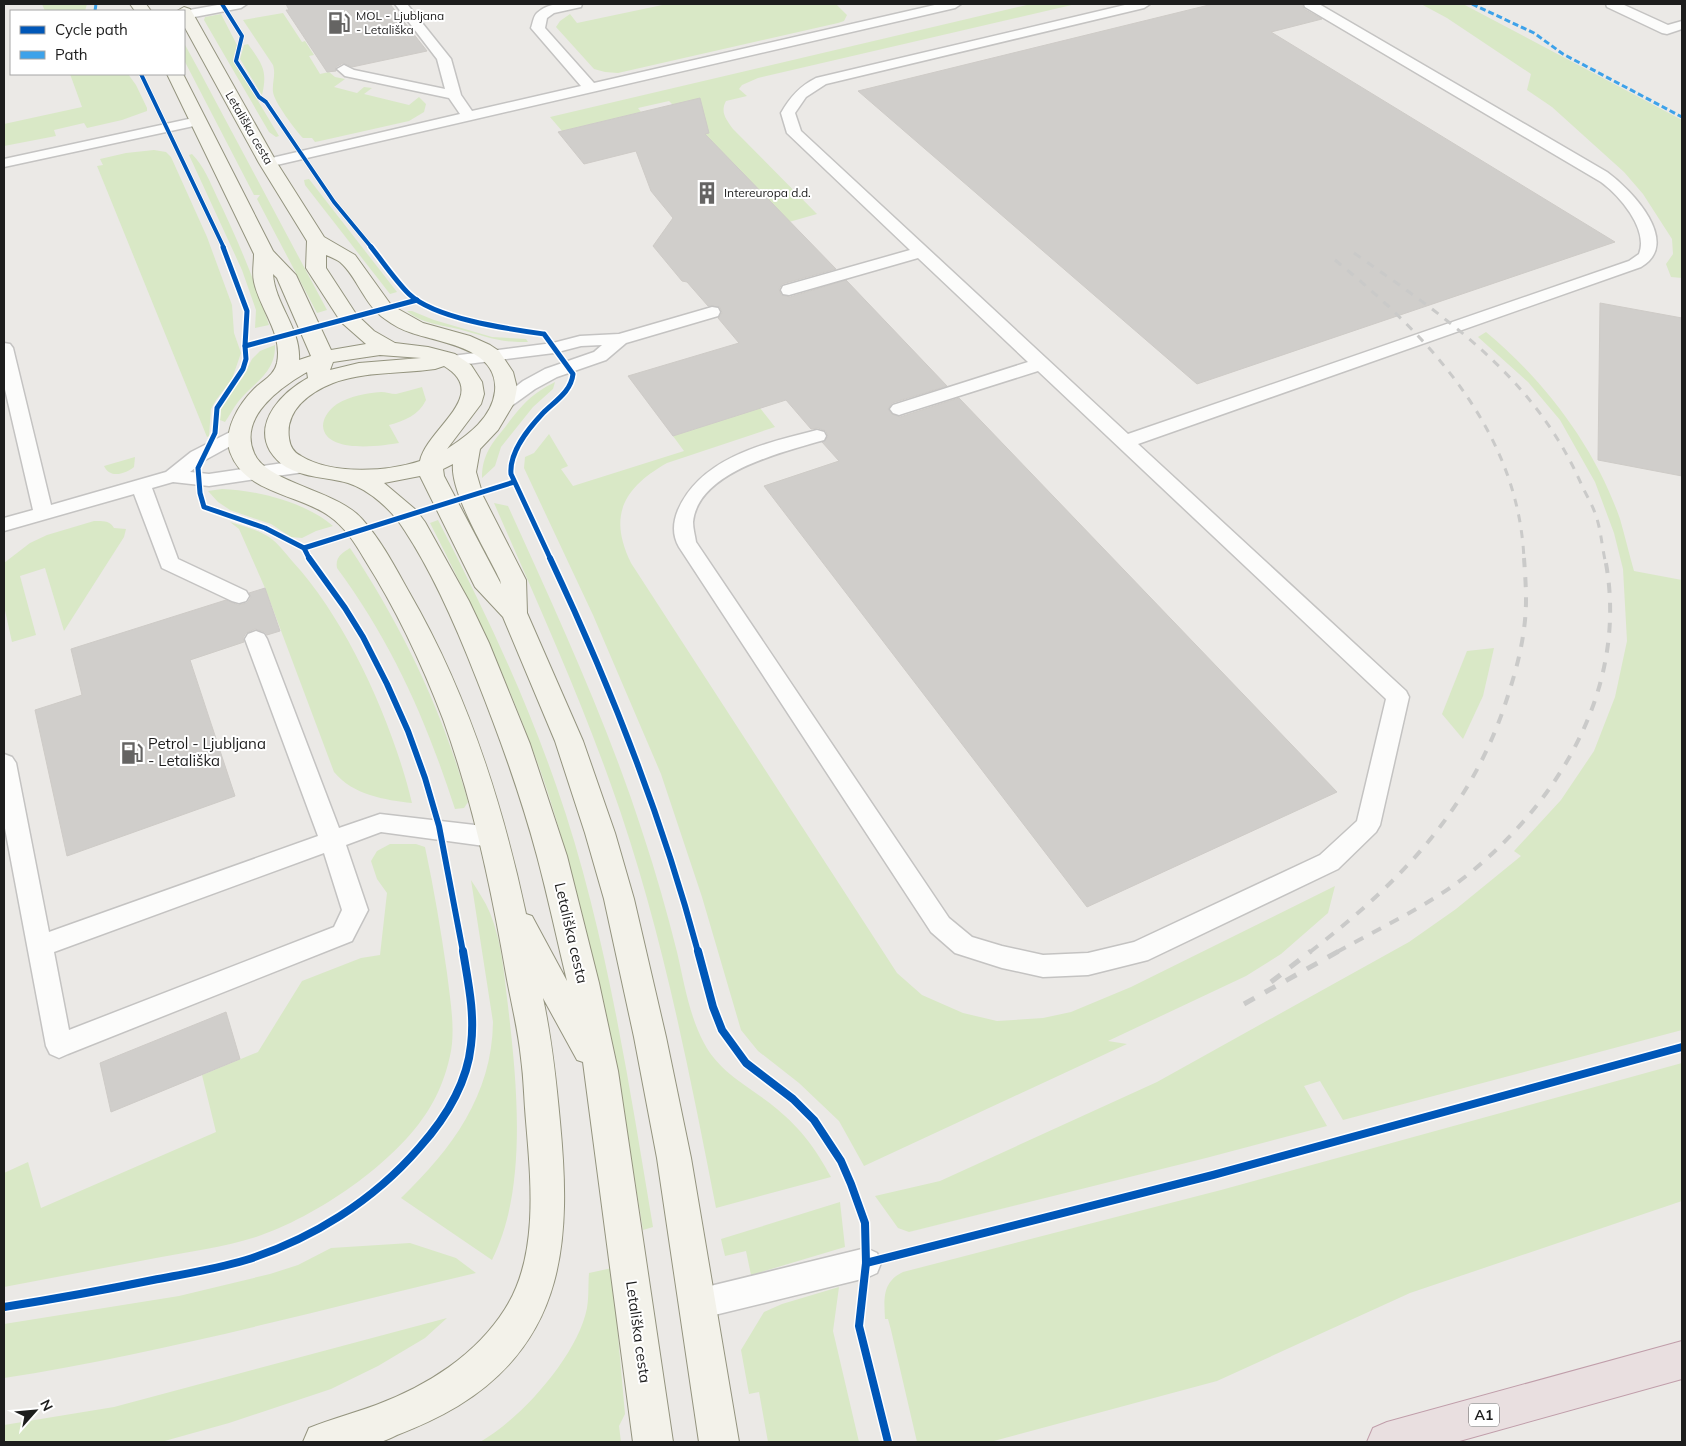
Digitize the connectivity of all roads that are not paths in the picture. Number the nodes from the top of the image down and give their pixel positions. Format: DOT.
graph roads {
  1 [pos="241,4"];
  2 [pos="401,4"];
  3 [pos="576,4"];
  4 [pos="955,4"];
  5 [pos="1144,4"];
  6 [pos="1310,4"];
  7 [pos="1612,4"];
  8 [pos="185,11"];
  9 [pos="185,15"];
  10 [pos="1682,25"];
  11 [pos="344,69"];
  12 [pos="175,75"];
  13 [pos="590,88"];
  14 [pos="454,96"];
  15 [pos="468,116"];
  16 [pos="198,121"];
  17 [pos="4,163"];
  18 [pos="268,163"];
  19 [pos="317,241"];
  20 [pos="921,252"];
  21 [pos="264,254"];
  22 [pos="789,290"];
  23 [pos="712,312"];
  24 [pos="620,339"];
  25 [pos="387,347"];
  26 [pos="4,348"];
  27 [pos="491,355"];
  28 [pos="322,359"];
  29 [pos="452,361"];
  30 [pos="1040,364"];
  31 [pos="283,377"];
  32 [pos="314,384"];
  33 [pos="504,404"];
  34 [pos="899,410"];
  35 [pos="240,433"];
  36 [pos="817,436"];
  37 [pos="476,440"];
  38 [pos="1125,442"];
  39 [pos="304,466"];
  40 [pos="431,466"];
  41 [pos="259,473"];
  42 [pos="173,476"];
  43 [pos="354,477"];
  44 [pos="141,485"];
  45 [pos="43,513"];
  46 [pos="4,525"];
  47 [pos="239,596"];
  48 [pos="514,612"];
  49 [pos="256,639"];
  50 [pos="4,763"];
  51 [pos="492,837"];
  52 [pos="332,841"];
  53 [pos="14,866"];
  54 [pos="507,898"];
  55 [pos="40,946"];
  56 [pos="601,1070"];
  57 [pos="866,1263"];
  58 [pos="698,1304"];
  59 [pos="1682,1360"];
  60 [pos="651,1430"];
  61 [pos="323,1442"];
  62 [pos="719,1442"];
  63 [pos="1387,1442"];
  1 -- 8 [label="lane"];
  2 -- 14 [label="lane"];
  3 -- 13 [label="lane"];
  4 -- 13 [label="lane"];
  5 -- 20 [label="lane"];
  6 -- 38 [label="lane"];
  7 -- 10 [label="lane"];
  9 -- 18 [label="main road, Letališka cesta"];
  11 -- 14 [label="lane"];
  12 -- 16 [label="main road"];
  13 -- 15 [label="lane"];
  14 -- 15 [label="lane"];
  15 -- 18 [label="lane"];
  16 -- 17 [label="lane"];
  16 -- 21 [label="main road"];
  18 -- 19 [label="main road, Letališka cesta"];
  19 -- 25 [label="main road"];
  19 -- 27 [label="main road, Letališka cesta"];
  20 -- 22 [label="lane"];
  20 -- 30 [label="lane"];
  21 -- 28 [label="main road"];
  21 -- 31 [label="main road"];
  23 -- 24 [label="lane"];
  24 -- 27 [label="lane"];
  24 -- 33 [label="lane"];
  25 -- 28 [label="main road"];
  25 -- 29 [label="main road"];
  26 -- 45 [label="lane"];
  27 -- 29 [label="lane"];
  27 -- 33 [label="main road"];
  28 -- 31 [label="main road"];
  28 -- 32 [label="main road"];
  29 -- 32 [label="main road, Letališka cesta"];
  29 -- 40 [label="main road"];
  30 -- 34 [label="lane"];
  30 -- 38 [label="lane"];
  31 -- 35 [label="main road"];
  32 -- 39 [label="main road, Letališka cesta"];
  33 -- 37 [label="main road, Letališka cesta"];
  35 -- 41 [label="main road"];
  35 -- 42 [label="lane"];
  36 -- 38 [label="lane"];
  37 -- 40 [label="main road, Letališka cesta"];
  37 -- 48 [label="main road, Letališka cesta"];
  39 -- 41 [label="lane, Letališka cesta"];
  39 -- 43 [label="main road, Letališka cesta"];
  40 -- 43 [label="main road, Letališka cesta"];
  40 -- 48 [label="main road, Letališka cesta"];
  41 -- 42 [label="lane, Letališka cesta"];
  41 -- 51 [label="main road"];
  42 -- 44 [label="lane"];
  43 -- 56 [label="main road, Letališka cesta"];
  44 -- 45 [label="lane"];
  44 -- 47 [label="lane"];
  45 -- 46 [label="lane"];
  48 -- 58 [label="main road, Letališka cesta"];
  49 -- 52 [label="lane"];
  50 -- 53 [label="lane"];
  51 -- 52 [label="lane"];
  51 -- 54 [label="main road"];
  52 -- 55 [label="lane"];
  52 -- 55 [label="lane"];
  53 -- 55 [label="lane"];
  54 -- 56 [label="main road"];
  54 -- 61 [label="main road"];
  56 -- 60 [label="main road, Letališka cesta"];
  57 -- 58 [label="lane"];
  58 -- 62 [label="main road, Letališka cesta"];
  59 -- 63 [label="highway, A1"];
}
